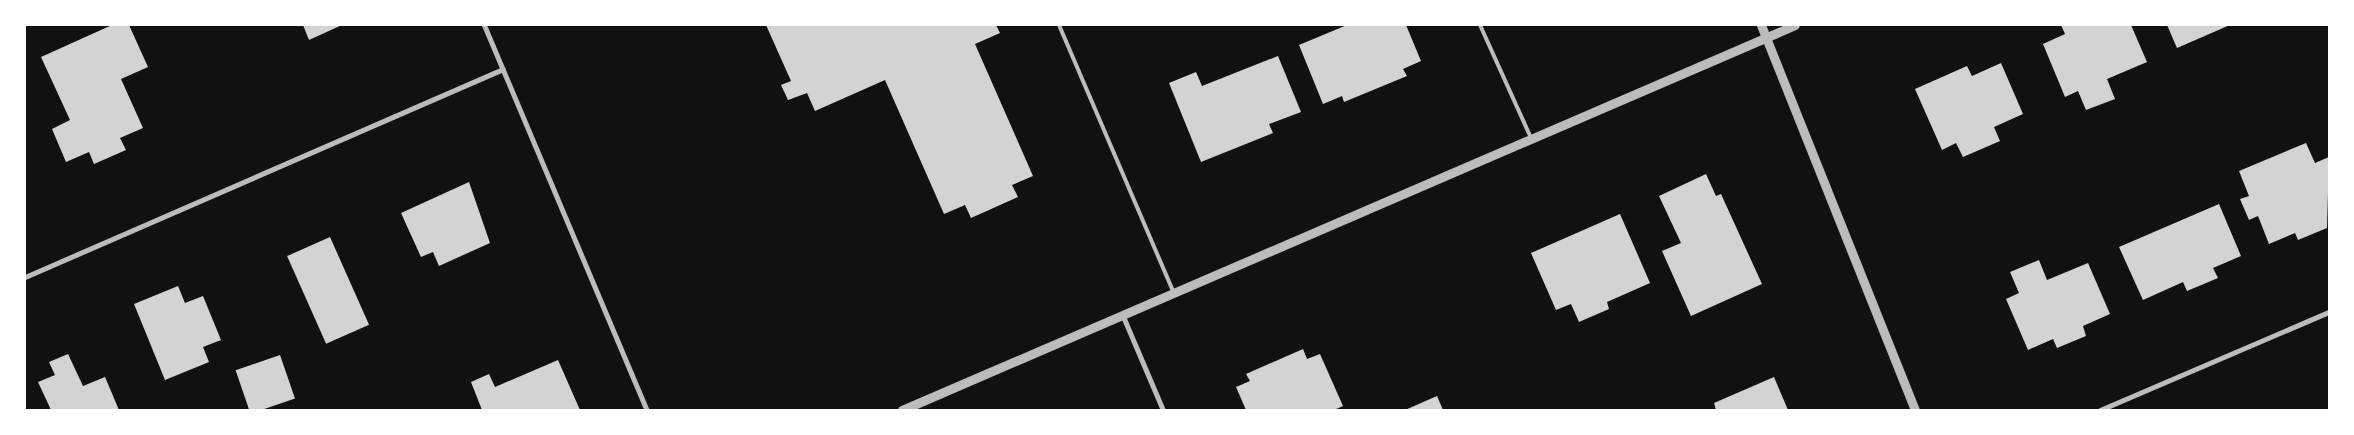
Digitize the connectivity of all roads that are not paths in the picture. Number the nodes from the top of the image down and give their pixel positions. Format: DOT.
graph roads {
  1 [pos="484,25"];
  2 [pos="1059,25"];
  3 [pos="1480,25"];
  4 [pos="1760,25"];
  5 [pos="1795,25"];
  6 [pos="1766,38"];
  7 [pos="503,69"];
  8 [pos="1532,138"];
  9 [pos="25,276"];
  10 [pos="1173,291"];
  11 [pos="2329,312"];
  12 [pos="1121,313"];
  13 [pos="646,410"];
  14 [pos="902,410"];
  15 [pos="1163,410"];
  16 [pos="1914,410"];
  17 [pos="2100,410"];
  1 -- 7 [label="street"];
  2 -- 10 [label="lane"];
  3 -- 8 [label="lane"];
  4 -- 6 [label="street"];
  5 -- 6 [label="street"];
  6 -- 8 [label="street"];
  6 -- 16 [label="street"];
  7 -- 9 [label="street"];
  7 -- 13 [label="street"];
  8 -- 10 [label="street"];
  10 -- 12 [label="street"];
  11 -- 17 [label="street"];
  12 -- 14 [label="street"];
  12 -- 15 [label="street"];
}
